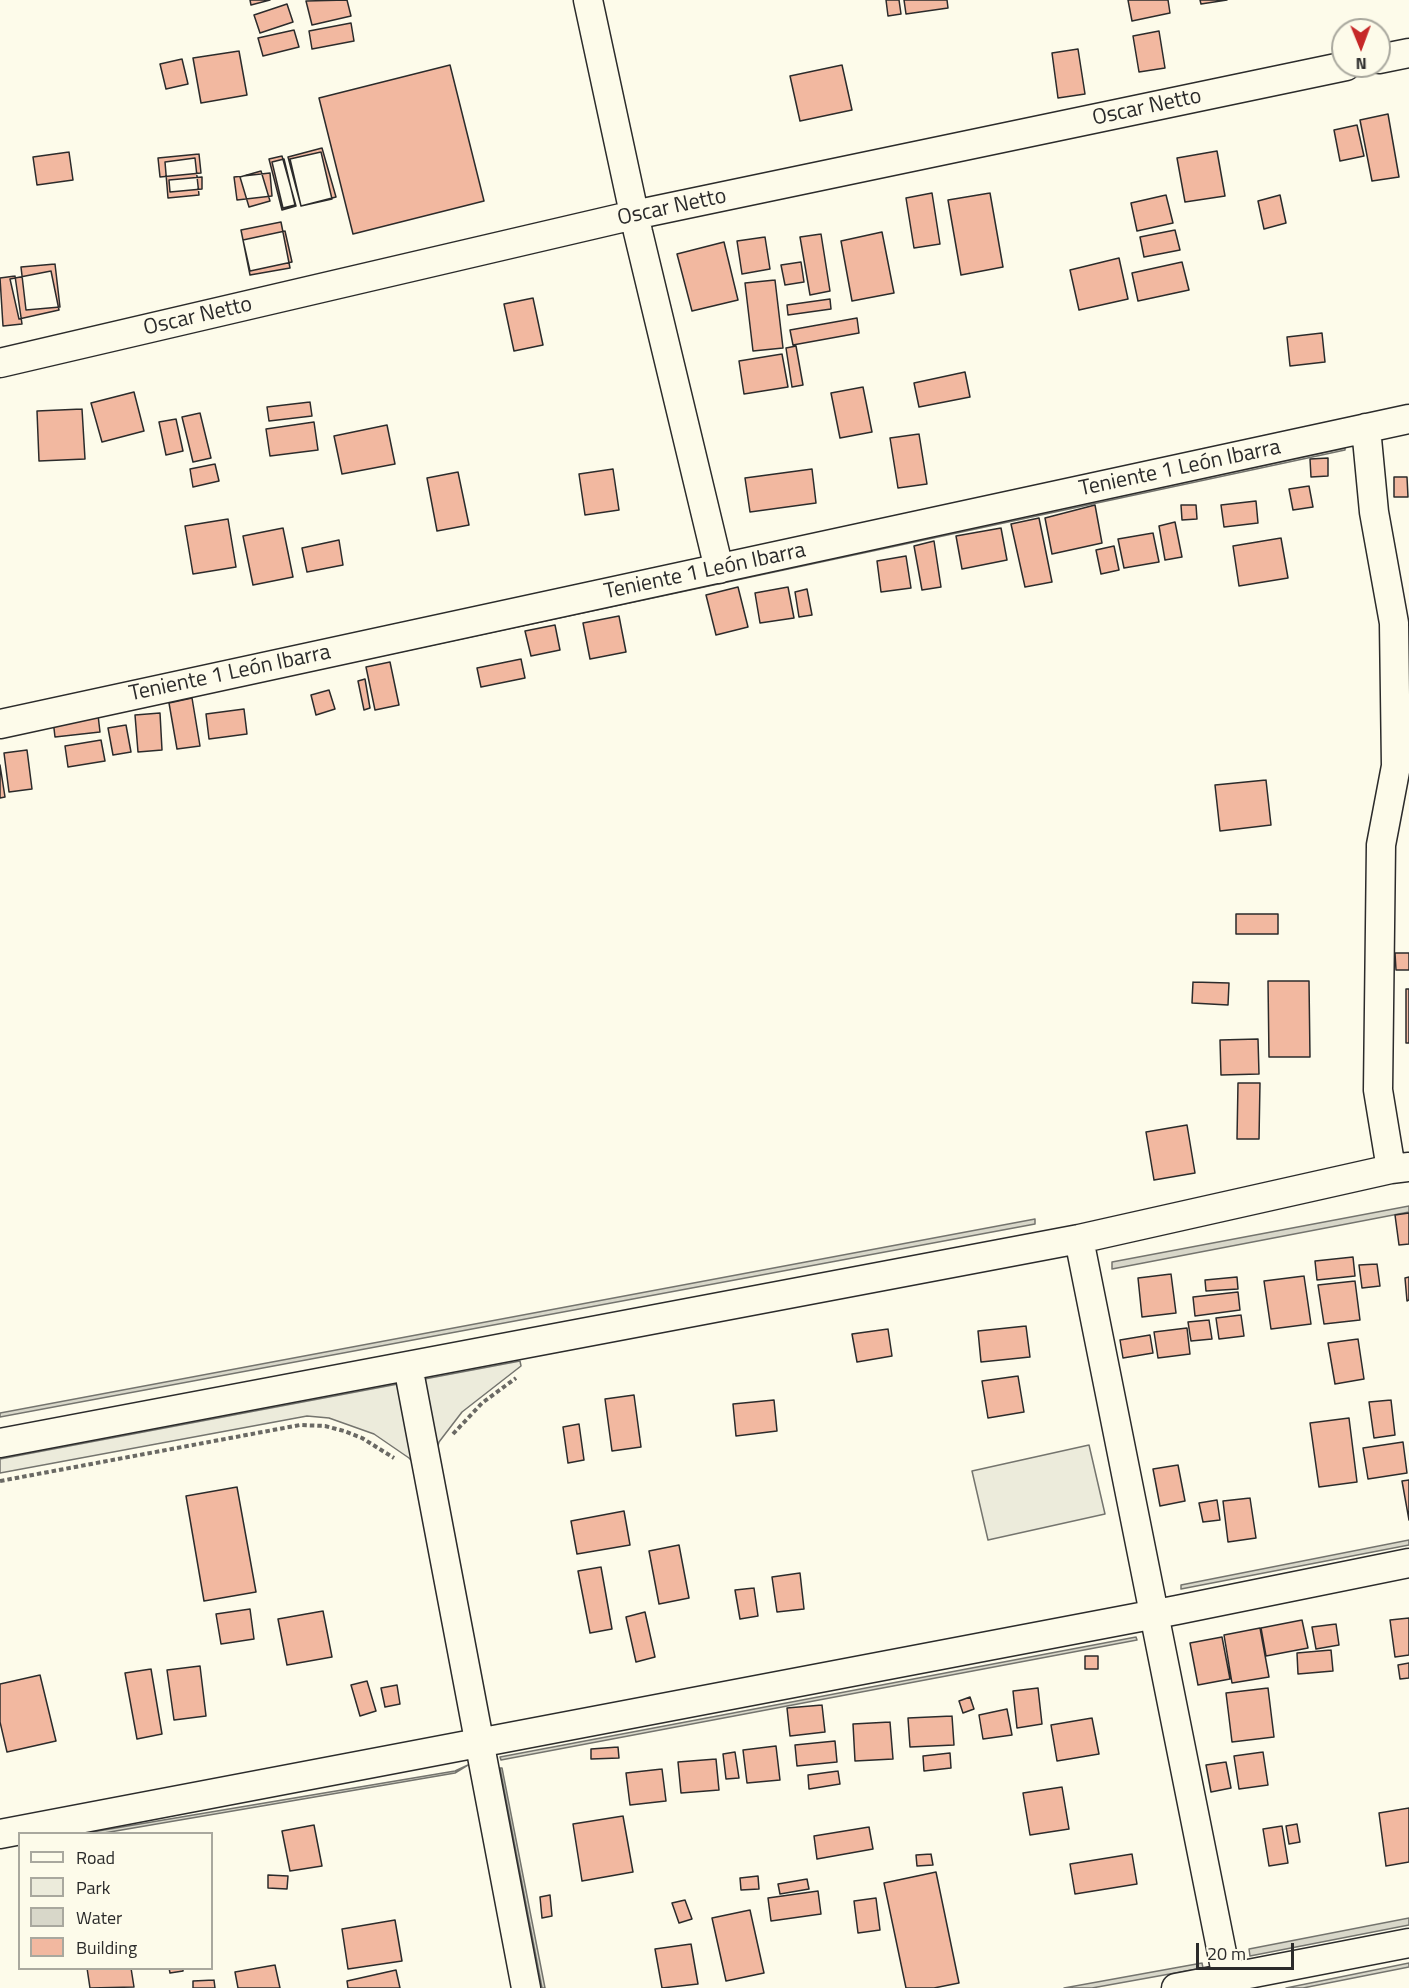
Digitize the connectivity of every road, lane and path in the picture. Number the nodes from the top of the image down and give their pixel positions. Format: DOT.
graph roads {
  1 [pos="588,0"];
  2 [pos="1409,53"];
  3 [pos="1391,57"];
  4 [pos="1331,69"];
  5 [pos="634,215"];
  6 [pos="0,363"];
  7 [pos="1409,419"];
  8 [pos="1366,428"];
  9 [pos="718,569"];
  10 [pos="0,724"];
  11 [pos="1400,1168"];
  12 [pos="1079,1239"];
  13 [pos="408,1366"];
  14 [pos="525,1371"];
  15 [pos="448,1441"];
  16 [pos="0,1443"];
  17 [pos="398,1461"];
  18 [pos="0,1480"];
  19 [pos="1409,1563"];
  20 [pos="1155,1614"];
  21 [pos="479,1743"];
  22 [pos="0,1834"];
  23 [pos="1409,1943"];
  24 [pos="1228,1983"];
  25 [pos="526,1988"];
  26 [pos="1176,1988"];
  1 -- 5 [label="street"];
  2 -- 3 [label="street"];
  4 -- 5 [label="street, Oscar Netto"];
  5 -- 6 [label="street, Oscar Netto"];
  5 -- 9 [label="street"];
  7 -- 8 [label="street, Teniente 1 León Ibarra"];
  8 -- 9 [label="street, Teniente 1 León Ibarra"];
  8 -- 11 [label="street"];
  9 -- 10 [label="street, Teniente 1 León Ibarra"];
  11 -- 12 [label="street"];
  12 -- 13 [label="street"];
  12 -- 20 [label="street"];
  13 -- 16 [label="street"];
  13 -- 21 [label="street"];
  14 -- 15 [label="path"];
  17 -- 18 [label="path"];
  19 -- 20 [label="street"];
  20 -- 21 [label="street"];
  20 -- 24 [label="street"];
  21 -- 22 [label="street"];
  21 -- 25 [label="street"];
  23 -- 24 [label="street"];
  24 -- 26 [label="street"];
}
